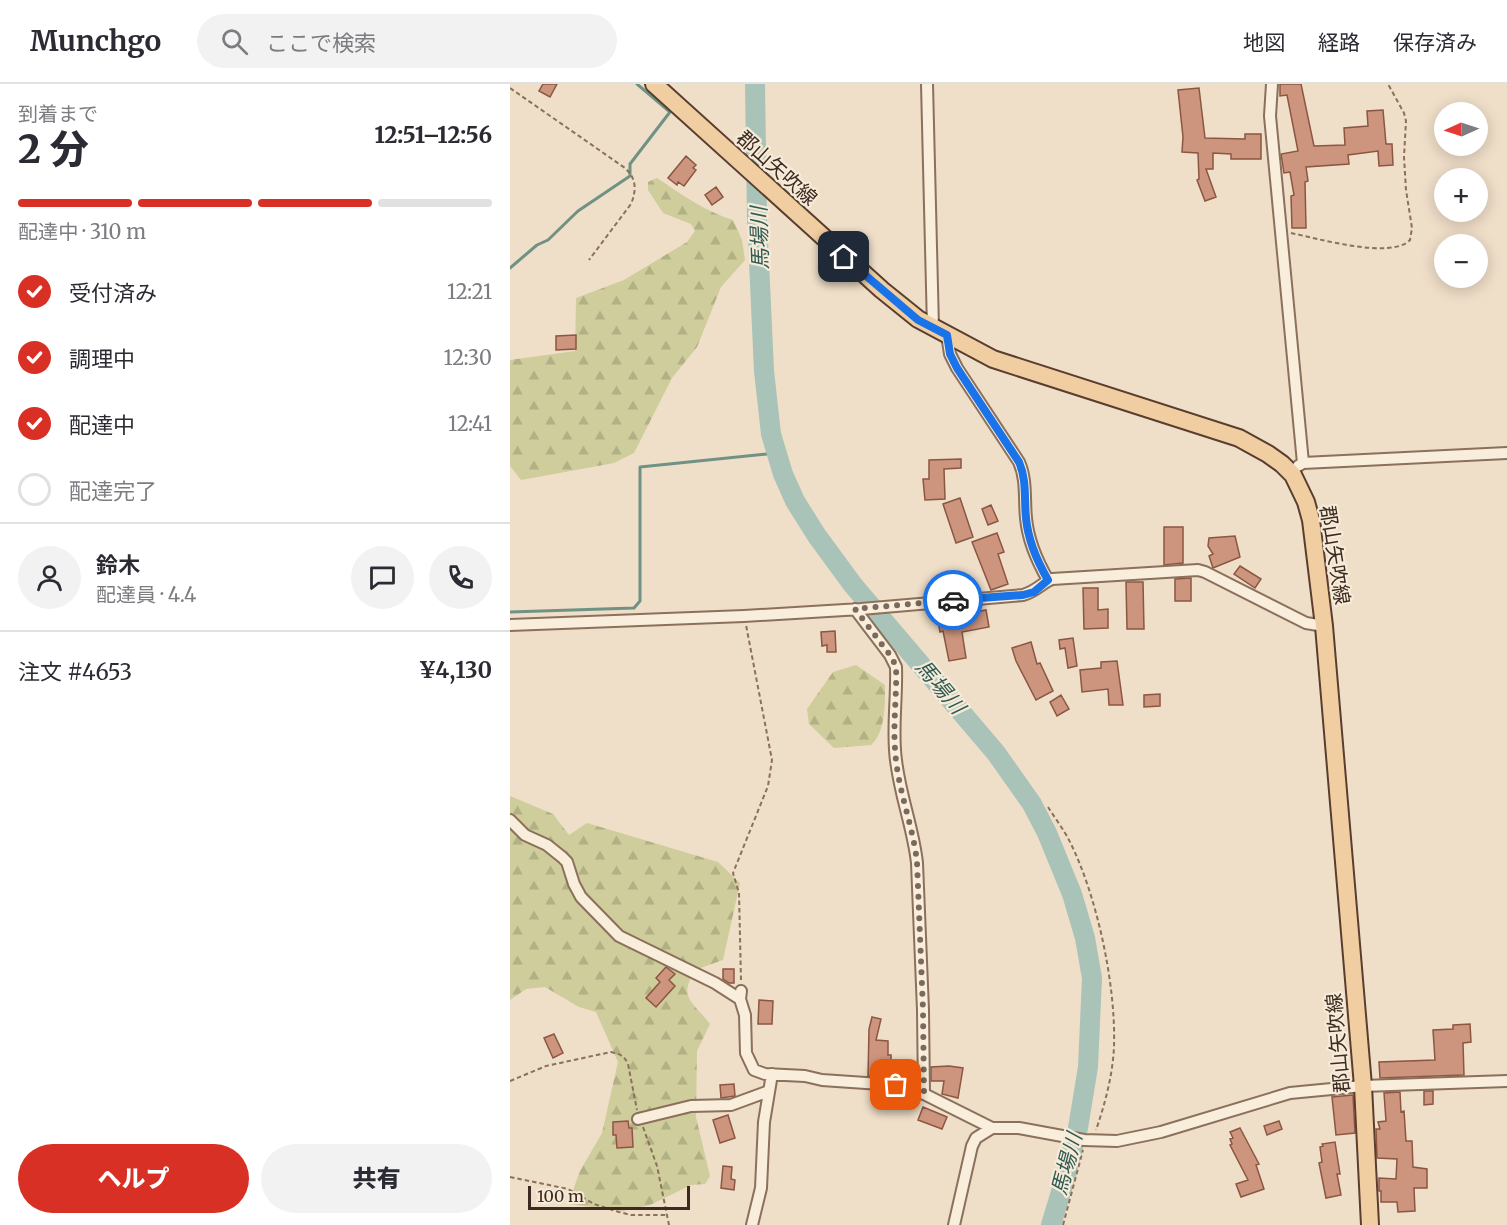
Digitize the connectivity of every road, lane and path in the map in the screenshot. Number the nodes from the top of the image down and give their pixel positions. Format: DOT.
graph roads {
  1 [pos="654,84"];
  2 [pos="927,84"];
  3 [pos="1272,84"];
  4 [pos="1388,84"];
  5 [pos="510,88"];
  6 [pos="1282,231"];
  7 [pos="589,261"];
  8 [pos="940,332"];
  9 [pos="1507,453"];
  10 [pos="1297,467"];
  11 [pos="1048,580"];
  12 [pos="858,609"];
  13 [pos="744,616"];
  14 [pos="510,625"];
  15 [pos="1324,626"];
  16 [pos="1048,807"];
  17 [pos="510,820"];
  18 [pos="741,995"];
  19 [pos="772,1074"];
  20 [pos="510,1081"];
  21 [pos="1507,1081"];
  22 [pos="1363,1086"];
  23 [pos="769,1091"];
  24 [pos="924,1094"];
  25 [pos="639,1119"];
  26 [pos="992,1128"];
  27 [pos="1088,1140"];
  28 [pos="510,1177"];
  29 [pos="667,1215"];
  30 [pos="669,1225"];
  31 [pos="752,1225"];
  32 [pos="954,1225"];
  33 [pos="1063,1225"];
  34 [pos="1370,1225"];
  1 -- 8 [label="main road, 郡山矢吹線"];
  2 -- 8 [label="street"];
  3 -- 6 [label="street"];
  4 -- 6 [label="path"];
  5 -- 7 [label="path"];
  6 -- 10 [label="street"];
  8 -- 10 [label="main road, 郡山矢吹線"];
  8 -- 11 [label="street"];
  9 -- 10 [label="street"];
  10 -- 15 [label="main road, 郡山矢吹線"];
  11 -- 12 [label="street"];
  11 -- 15 [label="street"];
  12 -- 13 [label="street"];
  12 -- 24 [label="street"];
  13 -- 14 [label="street"];
  13 -- 18 [label="path"];
  15 -- 22 [label="main road, 郡山矢吹線"];
  16 -- 27 [label="path"];
  17 -- 18 [label="street"];
  18 -- 19 [label="street"];
  19 -- 23 [label="street"];
  19 -- 24 [label="street"];
  20 -- 25 [label="path"];
  21 -- 22 [label="street"];
  22 -- 27 [label="street"];
  22 -- 34 [label="main road, 郡山矢吹線"];
  23 -- 25 [label="street"];
  23 -- 31 [label="street"];
  24 -- 26 [label="street"];
  25 -- 29 [label="path"];
  26 -- 27 [label="street"];
  26 -- 32 [label="street"];
  27 -- 33 [label="path"];
  28 -- 29 [label="path"];
  29 -- 30 [label="path"];
}
